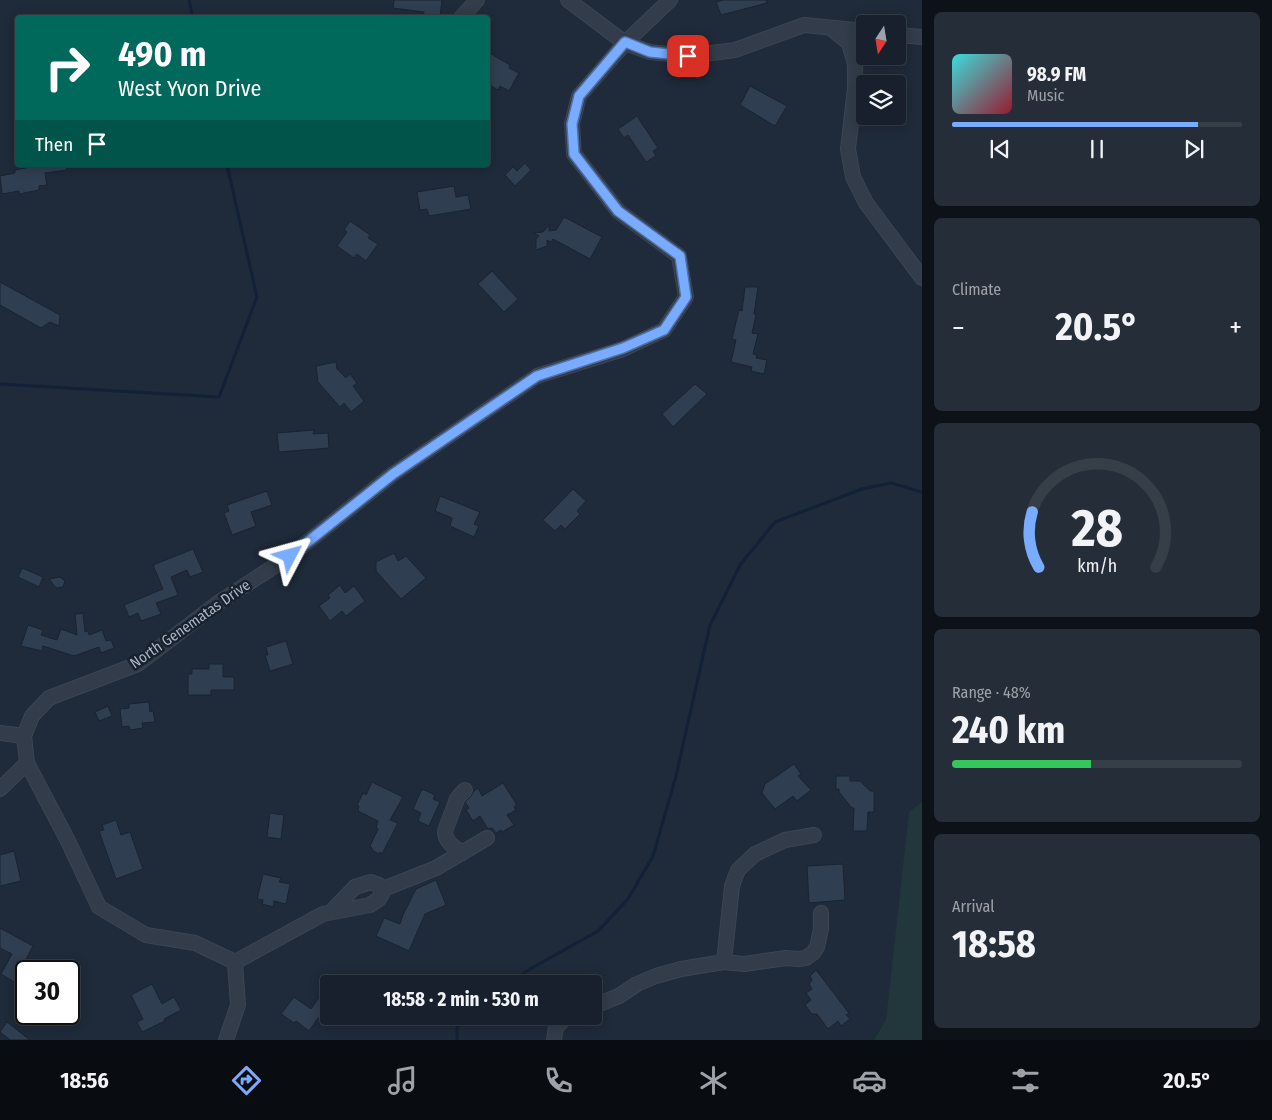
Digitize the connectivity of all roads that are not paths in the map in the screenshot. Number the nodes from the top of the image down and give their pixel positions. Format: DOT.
graph roads {
  1 [pos="477,0"];
  2 [pos="568,0"];
  3 [pos="670,0"];
  4 [pos="464,15"];
  5 [pos="832,28"];
  6 [pos="856,30"];
  7 [pos="906,36"];
  8 [pos="922,37"];
  9 [pos="625,42"];
  10 [pos="922,278"];
  11 [pos="0,733"];
  12 [pos="24,736"];
  13 [pos="27,763"];
  14 [pos="0,789"];
  15 [pos="465,790"];
  16 [pos="814,836"];
  17 [pos="487,838"];
  18 [pos="462,853"];
  19 [pos="381,890"];
  20 [pos="331,912"];
  21 [pos="821,914"];
  22 [pos="235,962"];
  23 [pos="724,962"];
  24 [pos="602,1003"];
  25 [pos="558,1025"];
  26 [pos="226,1040"];
  27 [pos="554,1040"];
  1 -- 4 [label="street"];
  2 -- 9 [label="street"];
  3 -- 9 [label="street, North Genematas Drive"];
  5 -- 6 [label="street"];
  5 -- 9 [label="street"];
  5 -- 10 [label="street"];
  7 -- 8 [label="street"];
  9 -- 12 [label="street, North Genematas Drive"];
  11 -- 12 [label="street"];
  12 -- 13 [label="street"];
  13 -- 14 [label="street"];
  13 -- 22 [label="street"];
  15 -- 18 [label="street"];
  16 -- 23 [label="street"];
  17 -- 18 [label="street"];
  18 -- 19 [label="street"];
  19 -- 20 [label="street"];
  19 -- 20 [label="street"];
  20 -- 22 [label="street"];
  21 -- 23 [label="street"];
  22 -- 26 [label="street"];
  23 -- 24 [label="street"];
  25 -- 27 [label="street"];
}
